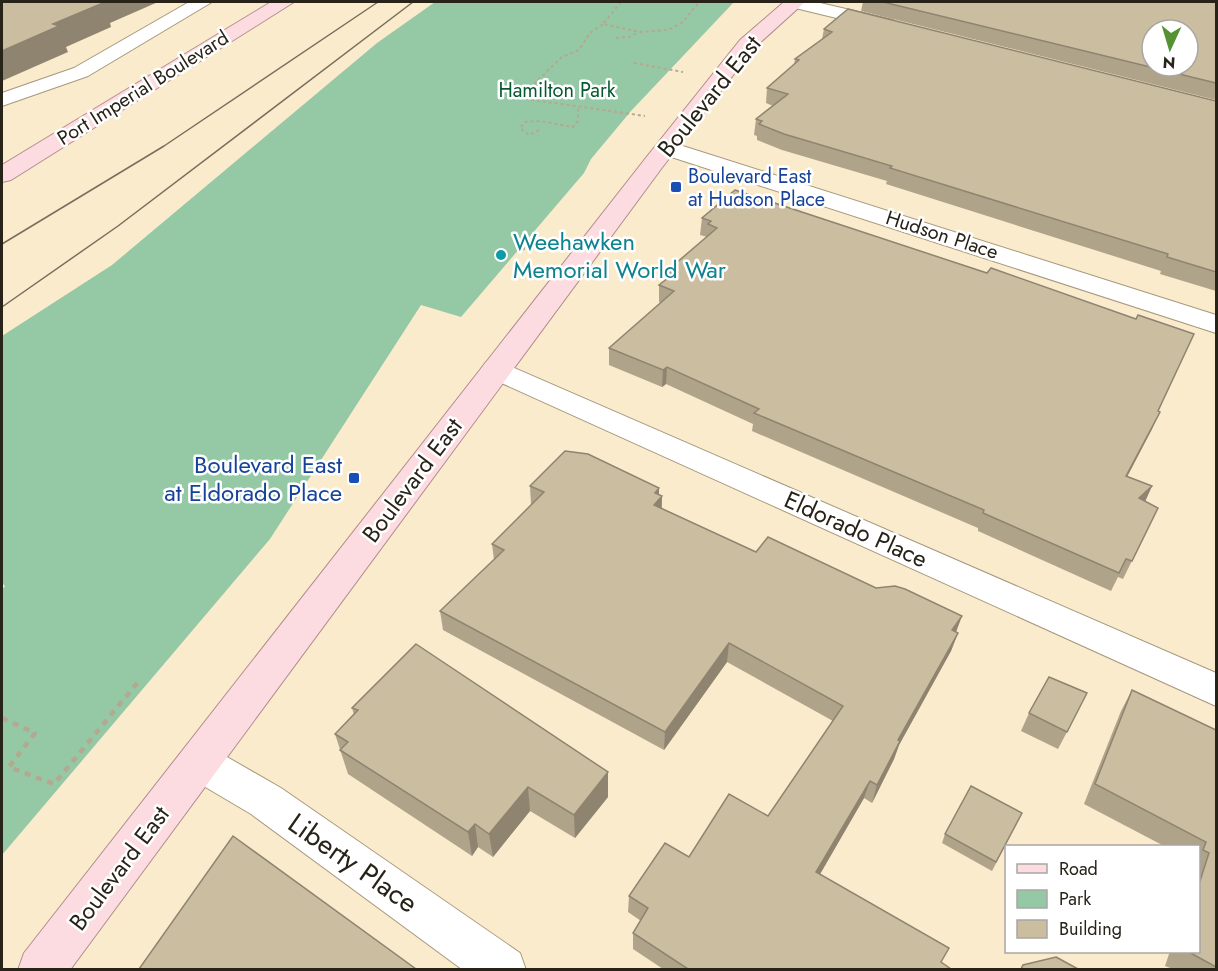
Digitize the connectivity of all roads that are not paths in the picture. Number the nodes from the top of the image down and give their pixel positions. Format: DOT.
graph roads {
  1 [pos="202,2"];
  2 [pos="284,2"];
  3 [pos="795,2"];
  4 [pos="909,30"];
  5 [pos="2,100"];
  6 [pos="667,148"];
  7 [pos="2,175"];
  8 [pos="1216,324"];
  9 [pos="496,369"];
  10 [pos="1216,690"];
  11 [pos="198,762"];
  12 [pos="42,969"];
  13 [pos="503,969"];
  1 -- 5 [label="street"];
  2 -- 7 [label="main road, Port Imperial Boulevard"];
  3 -- 4 [label="street"];
  3 -- 6 [label="main road, Boulevard East"];
  6 -- 8 [label="street, Hudson Place"];
  6 -- 9 [label="main road, Boulevard East"];
  9 -- 10 [label="street, Eldorado Place"];
  9 -- 11 [label="main road, Boulevard East"];
  11 -- 12 [label="main road, Boulevard East"];
  11 -- 13 [label="street, Liberty Place"];
}
